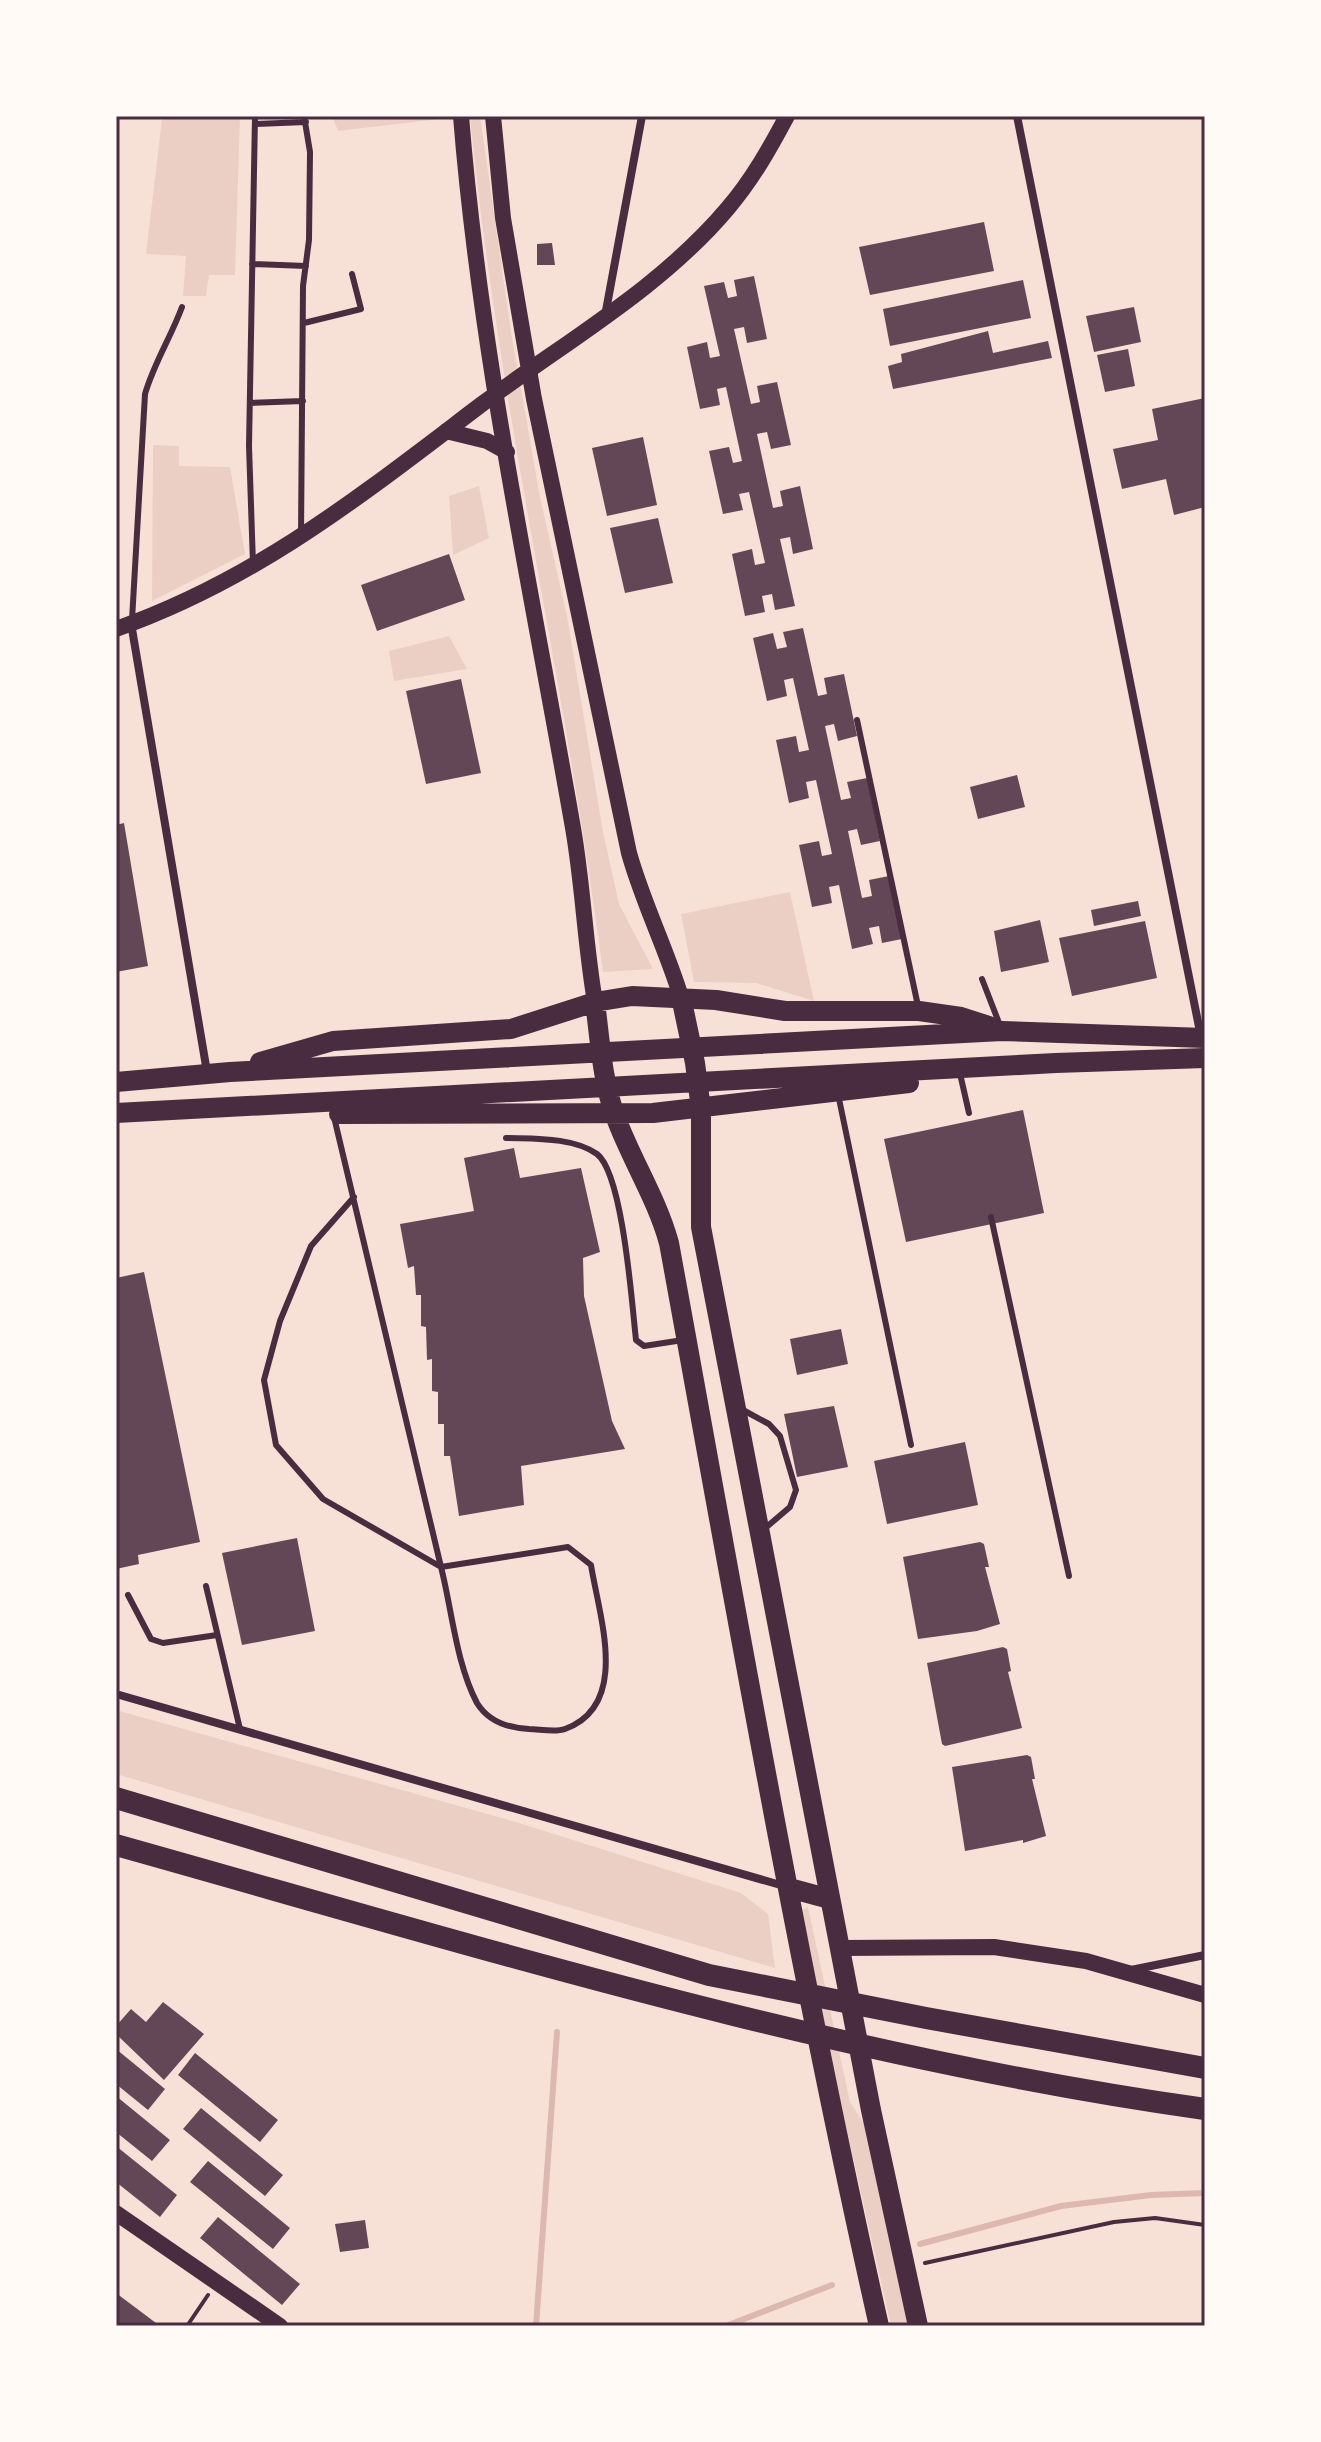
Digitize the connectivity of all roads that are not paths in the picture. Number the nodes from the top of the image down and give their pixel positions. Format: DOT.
graph roads {
  1 [pos="461,116"];
  2 [pos="493,116"];
  3 [pos="642,116"];
  4 [pos="787,116"];
  5 [pos="1017,116"];
  6 [pos="305,119"];
  7 [pos="256,120"];
  8 [pos="252,264"];
  9 [pos="306,266"];
  10 [pos="352,274"];
  11 [pos="182,307"];
  12 [pos="605,316"];
  13 [pos="304,323"];
  14 [pos="522,330"];
  15 [pos="563,345"];
  16 [pos="529,369"];
  17 [pos="498,392"];
  18 [pos="303,401"];
  19 [pos="250,403"];
  20 [pos="446,431"];
  21 [pos="507,452"];
  22 [pos="301,538"];
  23 [pos="253,568"];
  24 [pos="124,626"];
  25 [pos="857,720"];
  26 [pos="982,979"];
  27 [pos="681,997"];
  28 [pos="595,1002"];
  29 [pos="919,1011"];
  30 [pos="1002,1031"];
  31 [pos="1204,1053"];
  32 [pos="230,1072"];
  33 [pos="207,1073"];
  34 [pos="954,1073"];
  35 [pos="116,1082"];
  36 [pos="837,1090"];
  37 [pos="329,1108"];
  38 [pos="701,1109"];
  39 [pos="116,1113"];
  40 [pos="969,1113"];
  41 [pos="615,1114"];
  42 [pos="506,1138"];
  43 [pos="354,1197"];
  44 [pos="991,1217"];
  45 [pos="687,1340"];
  46 [pos="733,1405"];
  47 [pos="911,1445"];
  48 [pos="760,1532"];
  49 [pos="441,1567"];
  50 [pos="1069,1576"];
  51 [pos="206,1586"];
  52 [pos="128,1595"];
  53 [pos="217,1635"];
  54 [pos="116,1694"];
  55 [pos="240,1729"];
  56 [pos="116,1798"];
  57 [pos="116,1845"];
  58 [pos="789,1888"];
  59 [pos="830,1899"];
  60 [pos="840,1948"];
  61 [pos="1205,1955"];
  62 [pos="1128,1971"];
  63 [pos="1205,1995"];
  64 [pos="1205,2068"];
  65 [pos="1205,2109"];
  66 [pos="116,2213"];
  67 [pos="280,2326"];
  68 [pos="879,2326"];
  69 [pos="918,2326"];
  1 -- 17 [label="main road"];
  2 -- 14 [label="main road"];
  3 -- 12 [label="street"];
  4 -- 12 [label="main road"];
  5 -- 31 [label="street"];
  6 -- 7 [label="lane"];
  6 -- 9 [label="lane"];
  7 -- 8 [label="lane"];
  8 -- 9 [label="lane"];
  8 -- 19 [label="lane"];
  9 -- 13 [label="lane"];
  10 -- 13 [label="lane"];
  11 -- 24 [label="lane"];
  12 -- 15 [label="main road"];
  13 -- 18 [label="lane"];
  14 -- 15 [label="main road"];
  14 -- 16 [label="main road"];
  15 -- 16 [label="main road"];
  16 -- 17 [label="main road"];
  16 -- 27 [label="main road"];
  17 -- 20 [label="main road"];
  17 -- 21 [label="main road"];
  18 -- 19 [label="lane"];
  18 -- 22 [label="lane"];
  19 -- 23 [label="lane"];
  20 -- 21 [label="main road"];
  20 -- 22 [label="main road"];
  21 -- 28 [label="main road"];
  22 -- 23 [label="main road"];
  23 -- 24 [label="main road"];
  24 -- 33 [label="street"];
  25 -- 29 [label="lane"];
  26 -- 30 [label="lane"];
  27 -- 28 [label="main road"];
  27 -- 29 [label="main road"];
  27 -- 38 [label="main road"];
  28 -- 32 [label="main road"];
  28 -- 41 [label="main road"];
  29 -- 30 [label="main road"];
  30 -- 31 [label="main road"];
  30 -- 32 [label="main road"];
  31 -- 34 [label="main road"];
  32 -- 33 [label="main road"];
  33 -- 35 [label="main road"];
  34 -- 36 [label="main road"];
  34 -- 37 [label="main road"];
  34 -- 40 [label="lane"];
  36 -- 38 [label="main road"];
  36 -- 47 [label="lane"];
  37 -- 39 [label="main road"];
  37 -- 41 [label="main road"];
  37 -- 43 [label="lane"];
  38 -- 41 [label="main road"];
  38 -- 46 [label="main road"];
  41 -- 45 [label="main road"];
  42 -- 45 [label="lane"];
  43 -- 49 [label="lane"];
  43 -- 49 [label="lane"];
  44 -- 50 [label="lane"];
  45 -- 58 [label="main road"];
  46 -- 48 [label="main road"];
  46 -- 48 [label="lane"];
  48 -- 59 [label="main road"];
  49 -- 49 [label="lane"];
  51 -- 53 [label="lane"];
  52 -- 53 [label="lane"];
  53 -- 55 [label="lane"];
  54 -- 55 [label="street"];
  55 -- 58 [label="street"];
  56 -- 64 [label="highway"];
  57 -- 65 [label="highway"];
  58 -- 59 [label="main road"];
  58 -- 68 [label="main road"];
  59 -- 60 [label="main road"];
  60 -- 62 [label="main road"];
  60 -- 69 [label="main road"];
  61 -- 62 [label="street"];
  62 -- 63 [label="main road"];
  66 -- 67 [label="main road"];
}
